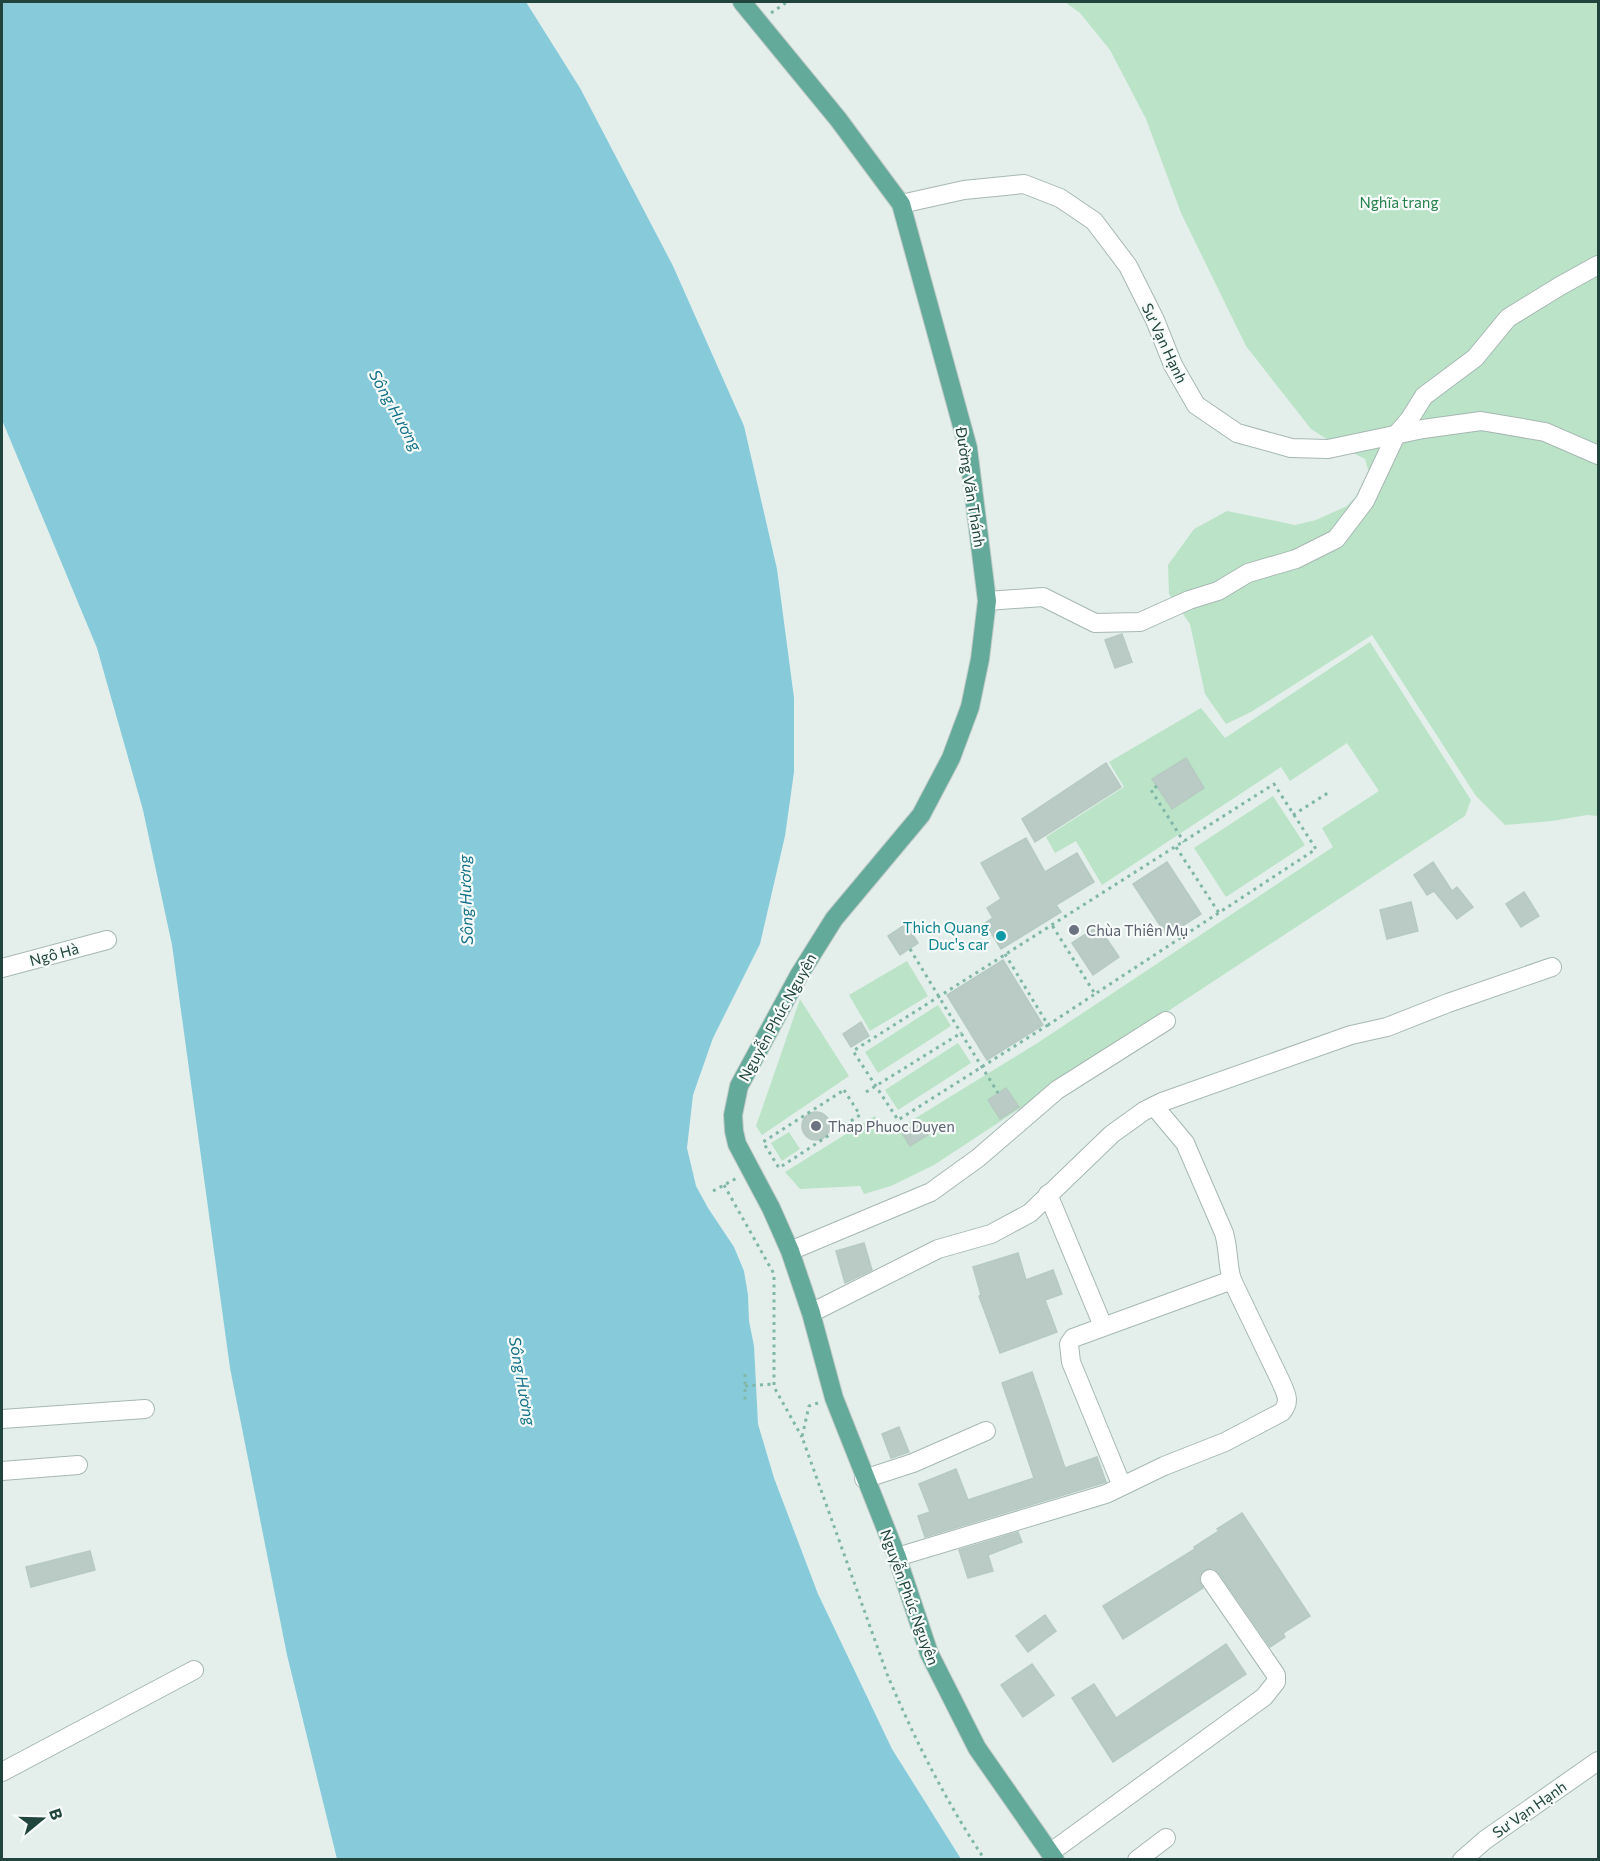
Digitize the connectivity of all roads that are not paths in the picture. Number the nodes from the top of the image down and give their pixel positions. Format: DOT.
graph roads {
  1 [pos="742,2"];
  2 [pos="901,204"];
  3 [pos="1599,266"];
  4 [pos="1396,435"];
  5 [pos="1599,455"];
  6 [pos="987,601"];
  7 [pos="834,919"];
  8 [pos="107,940"];
  9 [pos="1552,967"];
  10 [pos="2,968"];
  11 [pos="1166,1022"];
  12 [pos="1154,1106"];
  13 [pos="1048,1194"];
  14 [pos="790,1251"];
  15 [pos="1232,1280"];
  16 [pos="811,1313"];
  17 [pos="1103,1326"];
  18 [pos="145,1409"];
  19 [pos="2,1419"];
  20 [pos="986,1431"];
  21 [pos="78,1465"];
  22 [pos="2,1471"];
  23 [pos="864,1479"];
  24 [pos="1122,1486"];
  25 [pos="897,1557"];
  26 [pos="1210,1579"];
  27 [pos="194,1670"];
  28 [pos="1599,1761"];
  29 [pos="2,1772"];
  30 [pos="1166,1838"];
  31 [pos="1053,1856"];
  32 [pos="1137,1860"];
  33 [pos="1462,1860"];
  1 -- 2 [label="main road, Đường Văn Thánh"];
  2 -- 4 [label="street, Sư Vạn Hạnh"];
  2 -- 6 [label="main road, Đường Văn Thánh"];
  3 -- 4 [label="street"];
  4 -- 5 [label="street, Sư Vạn Hạnh"];
  4 -- 6 [label="street"];
  6 -- 7 [label="main road, Đường Văn Thánh"];
  7 -- 14 [label="main road, Nguyễn Phúc Nguyên"];
  8 -- 10 [label="street, Ngô Hà"];
  9 -- 12 [label="street"];
  11 -- 14 [label="street"];
  12 -- 13 [label="street"];
  12 -- 15 [label="street"];
  13 -- 16 [label="street"];
  13 -- 17 [label="street"];
  14 -- 16 [label="main road, Nguyễn Phúc Nguyên"];
  15 -- 17 [label="street"];
  15 -- 24 [label="street"];
  16 -- 23 [label="main road, Nguyễn Phúc Nguyên"];
  17 -- 24 [label="street"];
  18 -- 19 [label="street"];
  20 -- 23 [label="street"];
  21 -- 22 [label="street"];
  23 -- 25 [label="main road, Nguyễn Phúc Nguyên"];
  24 -- 25 [label="street"];
  25 -- 31 [label="main road, Nguyễn Phúc Nguyên"];
  26 -- 31 [label="street"];
  27 -- 29 [label="street"];
  28 -- 33 [label="street, Sư Vạn Hạnh"];
  30 -- 32 [label="street"];
}
